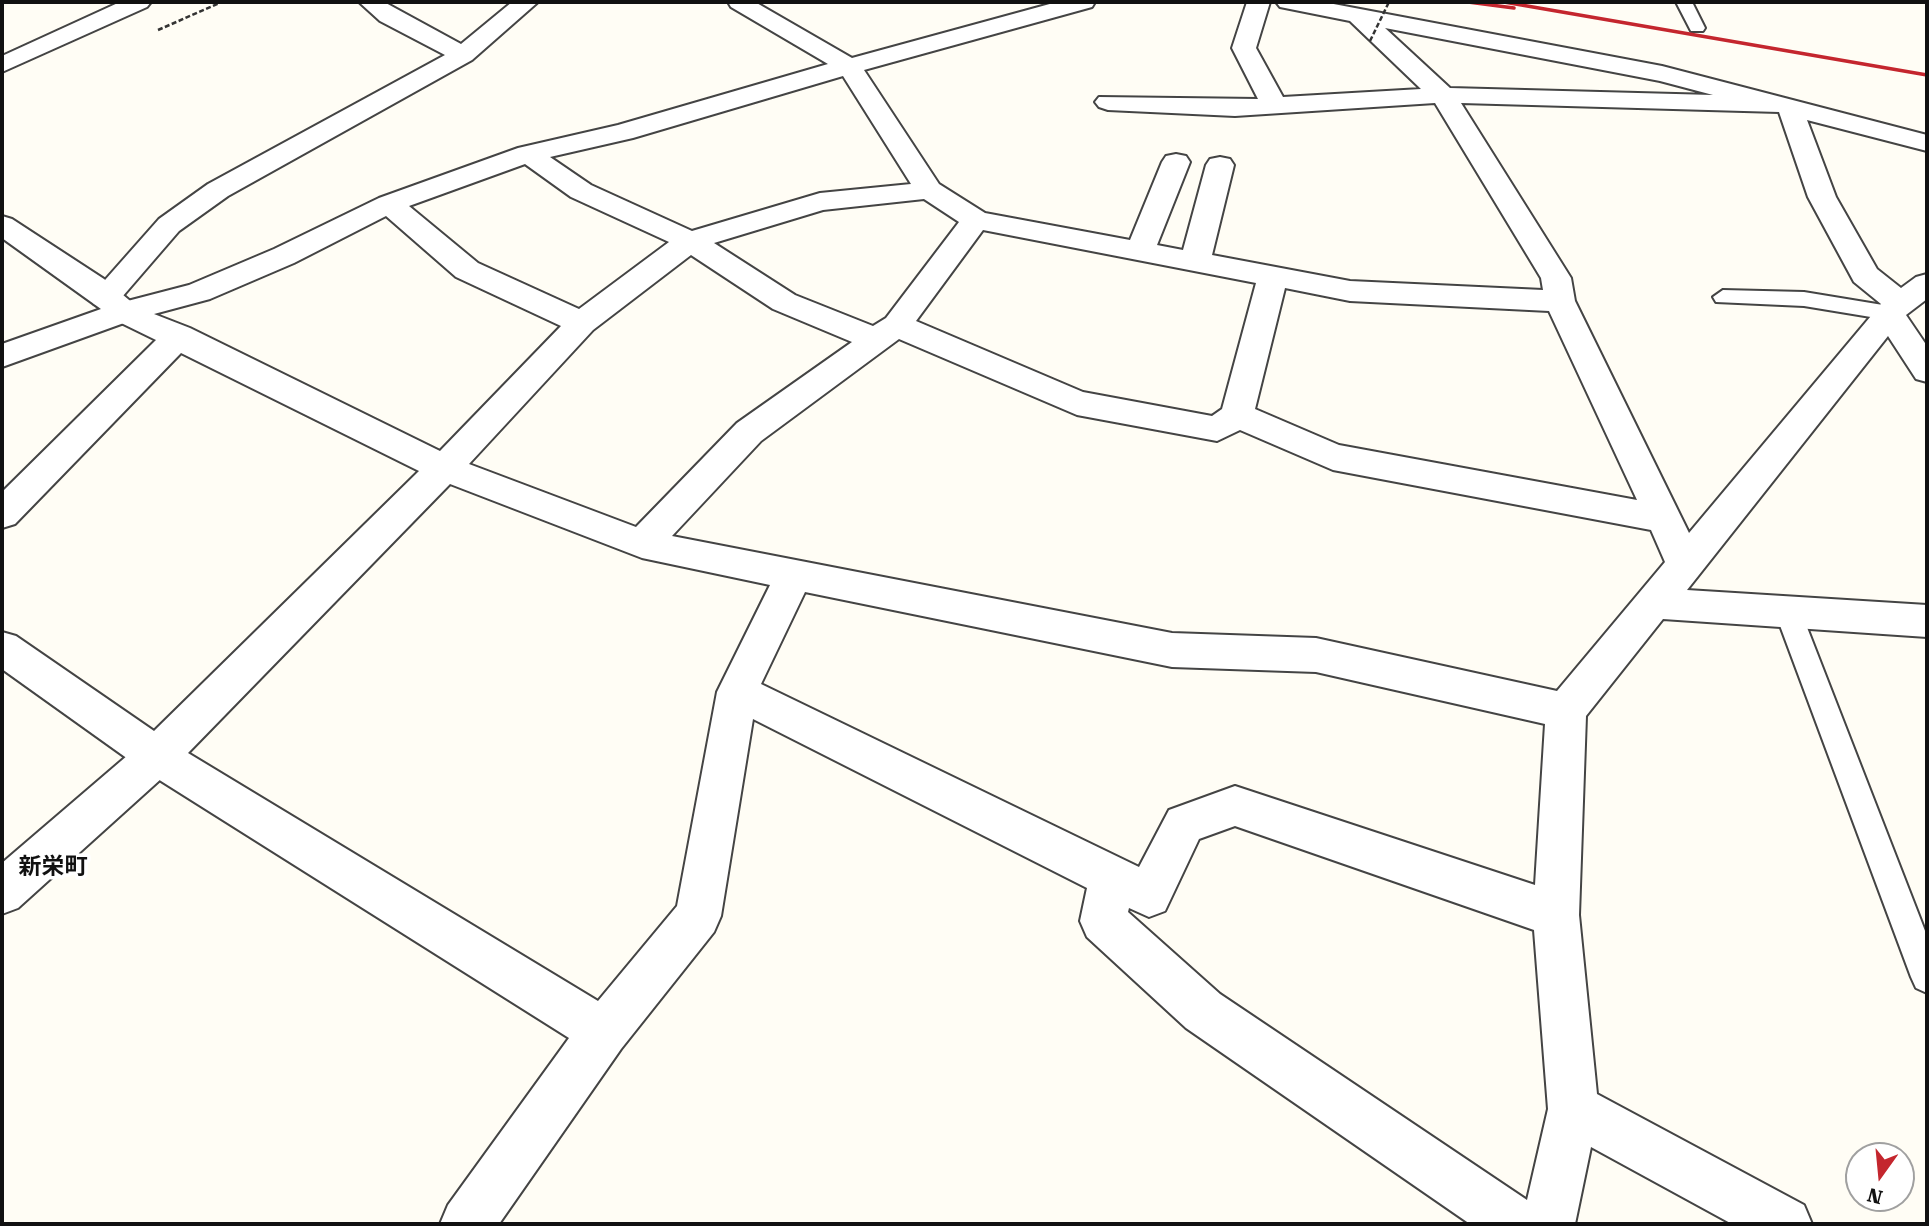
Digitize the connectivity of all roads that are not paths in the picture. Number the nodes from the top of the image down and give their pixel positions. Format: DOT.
graph roads {
  1 [pos="139,2"];
  2 [pos="370,2"];
  3 [pos="526,2"];
  4 [pos="739,2"];
  5 [pos="1084,2"];
  6 [pos="1258,2"];
  7 [pos="1289,2"];
  8 [pos="1684,2"];
  9 [pos="1357,15"];
  10 [pos="1697,28"];
  11 [pos="463,55"];
  12 [pos="2,65"];
  13 [pos="850,67"];
  14 [pos="1443,95"];
  15 [pos="1108,102"];
  16 [pos="1789,105"];
  17 [pos="1275,106"];
  18 [pos="1927,143"];
  19 [pos="528,155"];
  20 [pos="1176,162"];
  21 [pos="1220,165"];
  22 [pos="929,190"];
  23 [pos="389,204"];
  24 [pos="976,219"];
  25 [pos="2,225"];
  26 [pos="690,241"];
  27 [pos="1140,251"];
  28 [pos="1195,261"];
  29 [pos="1273,276"];
  30 [pos="1723,297"];
  31 [pos="1906,300"];
  32 [pos="1560,301"];
  33 [pos="115,304"];
  34 [pos="582,323"];
  35 [pos="887,332"];
  36 [pos="179,336"];
  37 [pos="2,356"];
  38 [pos="1927,371"];
  39 [pos="1237,415"];
  40 [pos="444,468"];
  41 [pos="2,514"];
  42 [pos="1664,519"];
  43 [pos="642,544"];
  44 [pos="1686,566"];
  45 [pos="794,574"];
  46 [pos="1653,603"];
  47 [pos="1788,612"];
  48 [pos="1927,621"];
  49 [pos="2,648"];
  50 [pos="737,692"];
  51 [pos="1566,711"];
  52 [pos="157,755"];
  53 [pos="1112,877"];
  54 [pos="2,892"];
  55 [pos="1556,915"];
  56 [pos="1927,977"];
  57 [pos="604,1032"];
  58 [pos="1573,1109"];
  59 [pos="467,1224"];
  60 [pos="1516,1224"];
  61 [pos="1548,1224"];
  62 [pos="1785,1224"];
  1 -- 12 [label="street"];
  2 -- 11 [label="street"];
  3 -- 11 [label="street"];
  4 -- 13 [label="street"];
  5 -- 13 [label="street"];
  6 -- 17 [label="street"];
  7 -- 9 [label="street"];
  8 -- 10 [label="lane"];
  9 -- 14 [label="street"];
  9 -- 16 [label="street"];
  11 -- 33 [label="street"];
  13 -- 19 [label="street"];
  13 -- 22 [label="street"];
  14 -- 16 [label="street"];
  14 -- 17 [label="street"];
  14 -- 32 [label="street"];
  15 -- 17 [label="street"];
  16 -- 18 [label="street"];
  16 -- 31 [label="street"];
  19 -- 23 [label="street"];
  19 -- 26 [label="street"];
  20 -- 27 [label="street"];
  21 -- 28 [label="street"];
  22 -- 24 [label="street"];
  22 -- 26 [label="street"];
  23 -- 33 [label="street"];
  23 -- 34 [label="street"];
  24 -- 27 [label="street"];
  24 -- 35 [label="street"];
  25 -- 33 [label="street"];
  26 -- 34 [label="street"];
  26 -- 35 [label="street"];
  27 -- 28 [label="street"];
  28 -- 29 [label="street"];
  29 -- 32 [label="street"];
  29 -- 39 [label="street"];
  30 -- 31 [label="lane"];
  31 -- 38 [label="street"];
  31 -- 44 [label="street"];
  32 -- 42 [label="street"];
  33 -- 36 [label="street"];
  33 -- 37 [label="street"];
  34 -- 40 [label="street"];
  35 -- 39 [label="street"];
  35 -- 43 [label="street"];
  36 -- 40 [label="street"];
  36 -- 41 [label="street"];
  39 -- 42 [label="street"];
  40 -- 43 [label="street"];
  40 -- 52 [label="street"];
  42 -- 44 [label="street"];
  43 -- 45 [label="street"];
  44 -- 46 [label="street"];
  45 -- 50 [label="street"];
  45 -- 51 [label="street"];
  46 -- 47 [label="street"];
  46 -- 51 [label="street"];
  47 -- 48 [label="street"];
  47 -- 56 [label="lane"];
  49 -- 52 [label="street"];
  50 -- 53 [label="street"];
  50 -- 57 [label="street"];
  51 -- 55 [label="street"];
  52 -- 54 [label="street"];
  52 -- 57 [label="street"];
  53 -- 55 [label="street"];
  53 -- 60 [label="street"];
  55 -- 58 [label="street"];
  57 -- 59 [label="street"];
  58 -- 61 [label="street"];
  58 -- 62 [label="street"];
}
